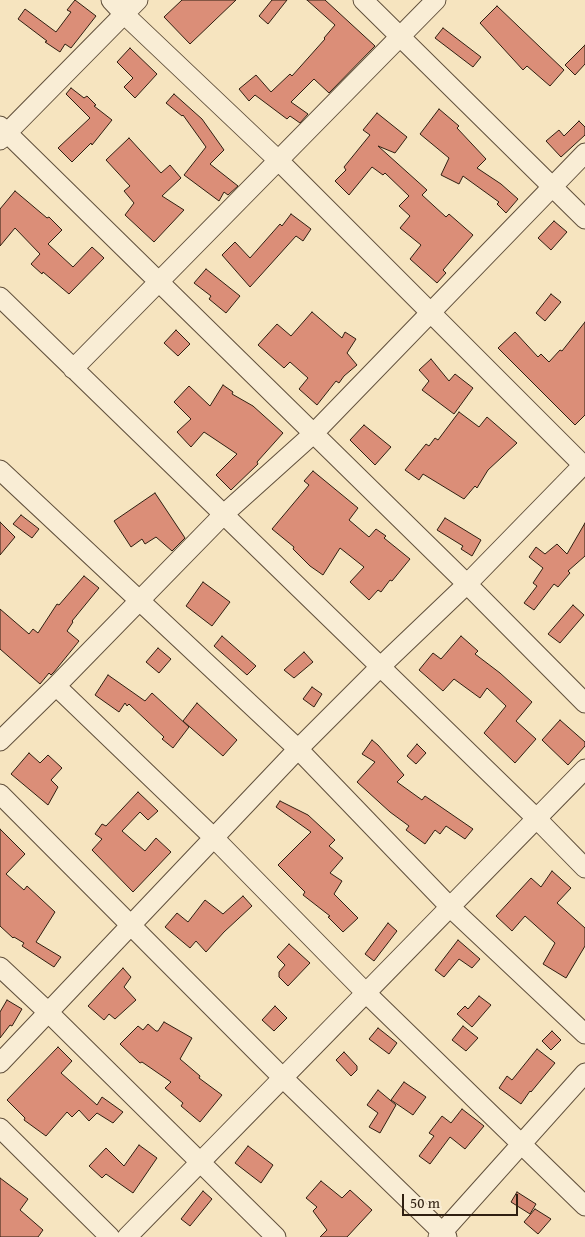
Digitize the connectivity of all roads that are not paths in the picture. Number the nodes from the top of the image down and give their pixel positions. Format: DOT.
graph roads {
  1 [pos="111,0"];
  2 [pos="138,0"];
  3 [pos="363,0"];
  4 [pos="436,0"];
  5 [pos="124,14"];
  6 [pos="401,37"];
  7 [pos="2,133"];
  8 [pos="585,153"];
  9 [pos="279,161"];
  10 [pos="552,186"];
  11 [pos="585,219"];
  12 [pos="159,282"];
  13 [pos="0,297"];
  14 [pos="431,312"];
  15 [pos="73,369"];
  16 [pos="313,434"];
  17 [pos="584,465"];
  18 [pos="0,470"];
  19 [pos="224,514"];
  20 [pos="467,584"];
  21 [pos="140,600"];
  22 [pos="380,667"];
  23 [pos="56,686"];
  24 [pos="585,703"];
  25 [pos="0,741"];
  26 [pos="298,749"];
  27 [pos="585,769"];
  28 [pos="0,794"];
  29 [pos="537,819"];
  30 [pos="214,837"];
  31 [pos="585,868"];
  32 [pos="450,907"];
  33 [pos="131,925"];
  34 [pos="0,967"];
  35 [pos="366,993"];
  36 [pos="48,1012"];
  37 [pos="585,1034"];
  38 [pos="0,1063"];
  39 [pos="585,1073"];
  40 [pos="283,1078"];
  41 [pos="0,1128"];
  42 [pos="521,1143"];
  43 [pos="200,1162"];
  44 [pos="585,1206"];
  45 [pos="443,1236"];
  46 [pos="110,1237"];
  47 [pos="127,1237"];
  48 [pos="276,1237"];
  1 -- 5 [label="street"];
  2 -- 5 [label="street"];
  3 -- 6 [label="street"];
  4 -- 6 [label="street"];
  5 -- 7 [label="street"];
  5 -- 9 [label="street"];
  6 -- 9 [label="street"];
  6 -- 10 [label="street"];
  7 -- 12 [label="street"];
  8 -- 10 [label="street"];
  9 -- 12 [label="street"];
  9 -- 14 [label="street"];
  10 -- 11 [label="street"];
  10 -- 14 [label="street"];
  12 -- 15 [label="street"];
  12 -- 16 [label="street"];
  13 -- 15 [label="street"];
  14 -- 16 [label="street"];
  14 -- 17 [label="street"];
  15 -- 19 [label="street"];
  16 -- 19 [label="street"];
  16 -- 20 [label="street"];
  17 -- 20 [label="street"];
  18 -- 21 [label="street"];
  19 -- 21 [label="street"];
  19 -- 22 [label="street"];
  20 -- 22 [label="street"];
  20 -- 24 [label="street"];
  21 -- 23 [label="street"];
  21 -- 26 [label="street"];
  22 -- 26 [label="street"];
  22 -- 29 [label="street"];
  23 -- 25 [label="street"];
  23 -- 30 [label="street"];
  26 -- 30 [label="street"];
  26 -- 32 [label="street"];
  27 -- 29 [label="street"];
  28 -- 33 [label="street"];
  29 -- 31 [label="street"];
  29 -- 32 [label="street"];
  30 -- 33 [label="street"];
  30 -- 35 [label="street"];
  32 -- 35 [label="street"];
  32 -- 37 [label="street"];
  33 -- 36 [label="street"];
  33 -- 40 [label="street"];
  34 -- 36 [label="street"];
  35 -- 40 [label="street"];
  35 -- 42 [label="street"];
  36 -- 38 [label="street"];
  36 -- 43 [label="street"];
  39 -- 42 [label="street"];
  40 -- 43 [label="street"];
  40 -- 45 [label="street"];
  41 -- 46 [label="street"];
  42 -- 44 [label="street"];
  42 -- 45 [label="street"];
  43 -- 47 [label="street"];
  43 -- 48 [label="street"];
}
